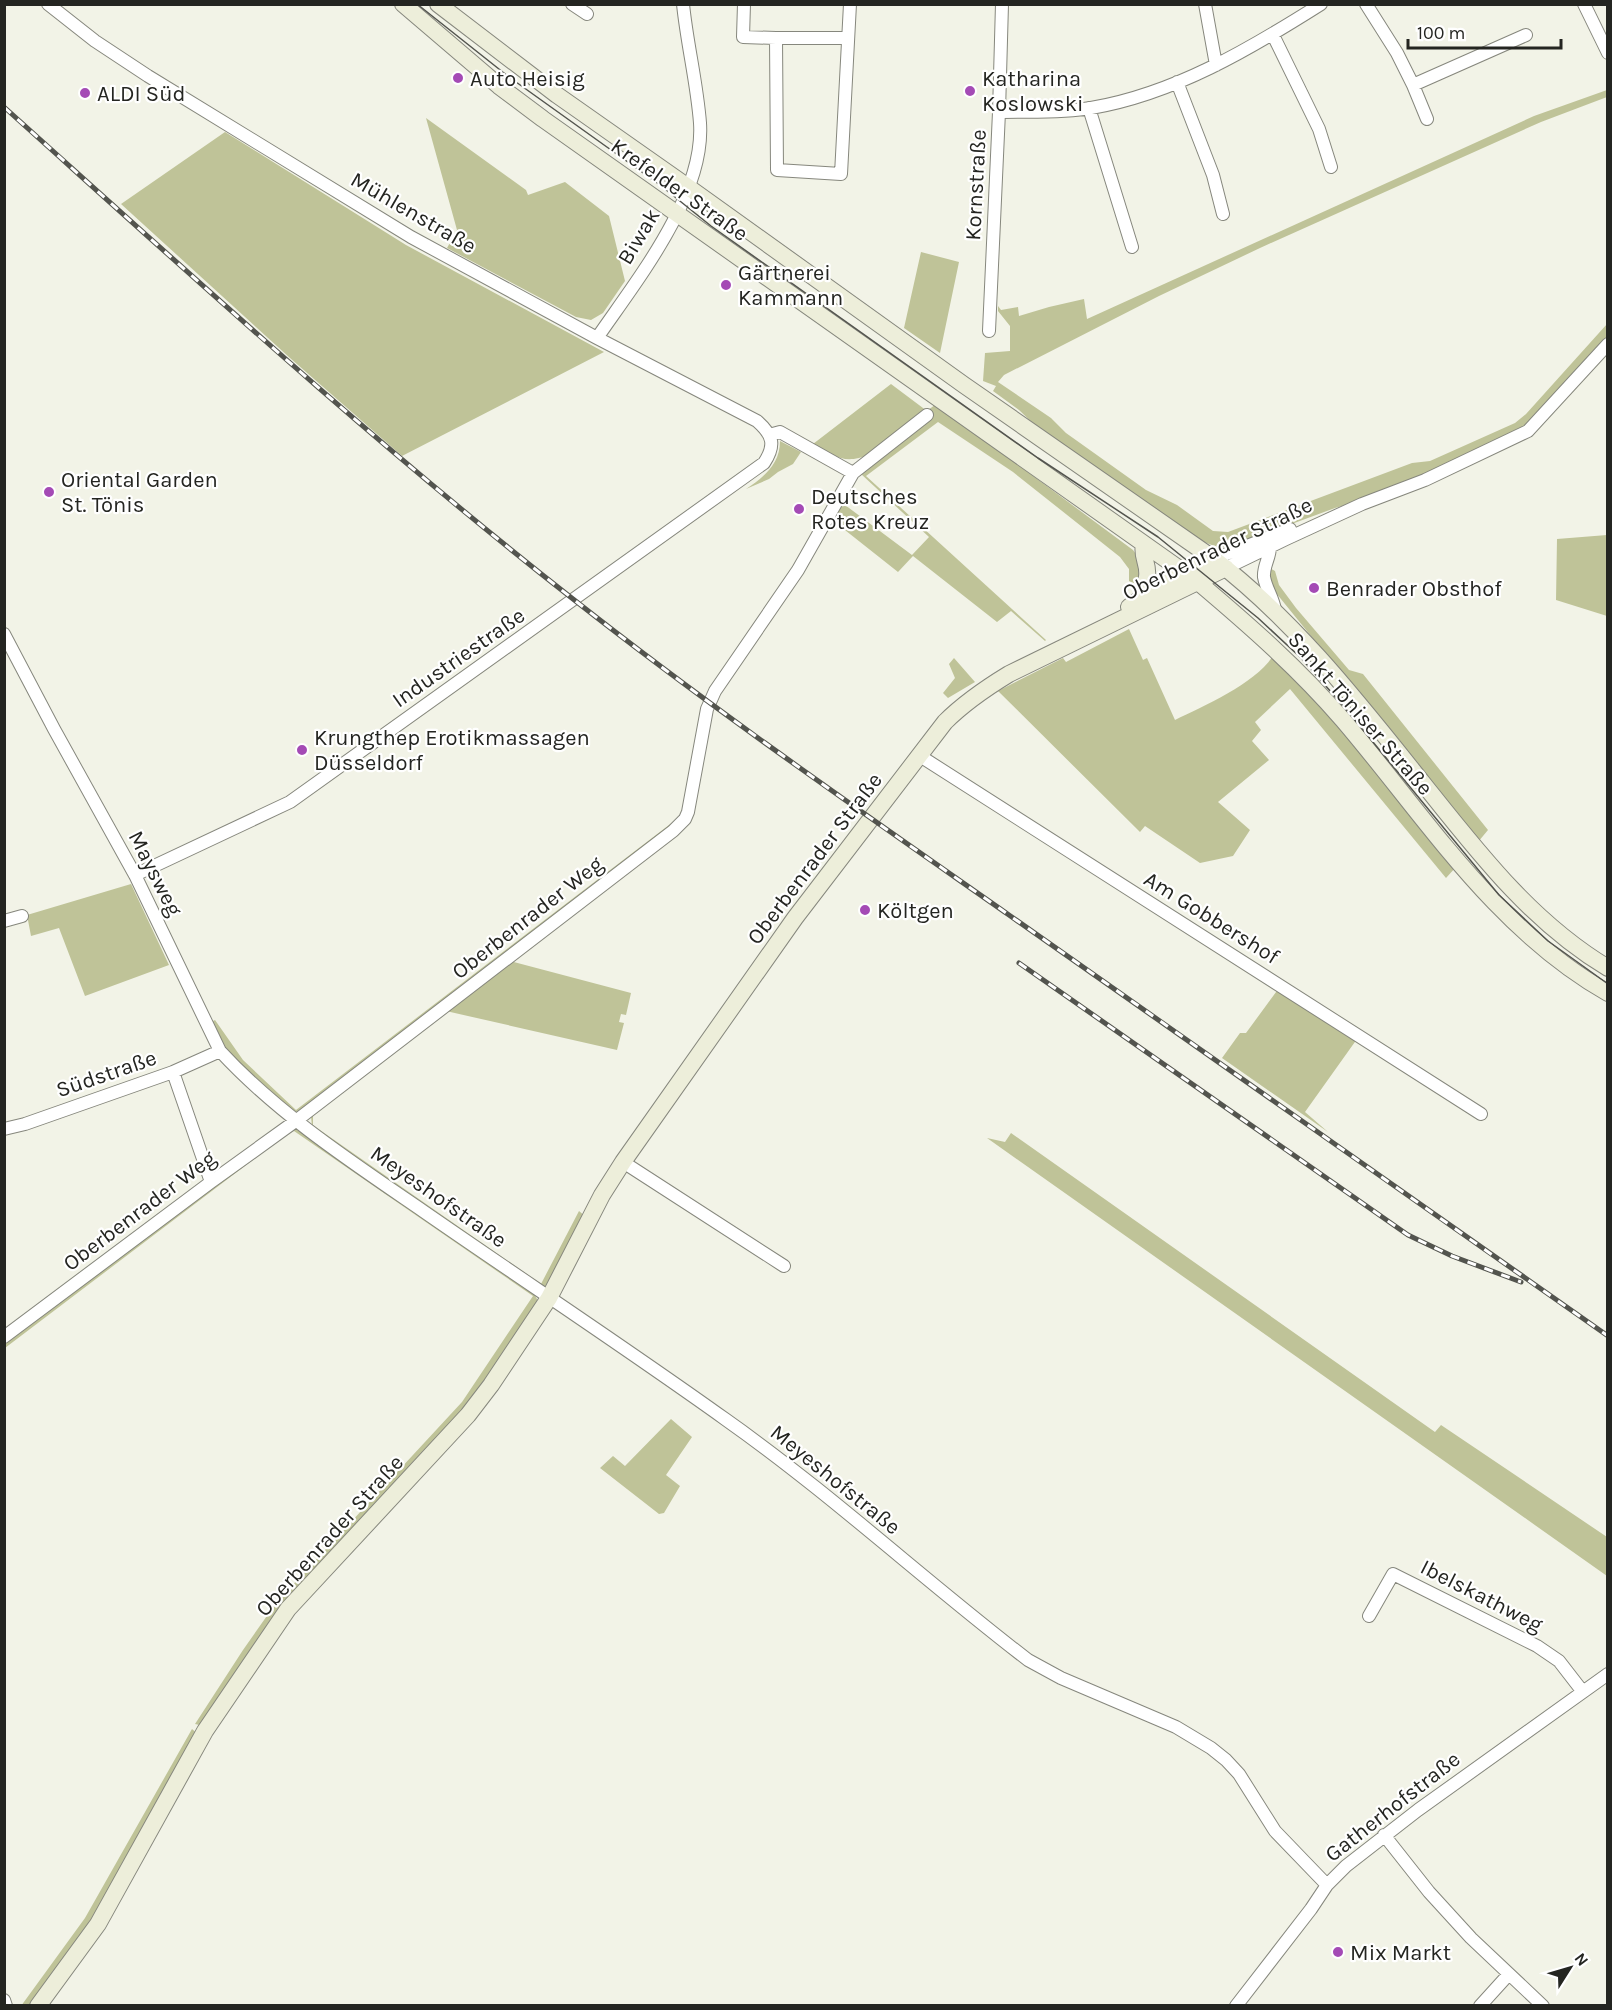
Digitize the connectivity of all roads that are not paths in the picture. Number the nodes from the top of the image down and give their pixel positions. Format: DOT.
graph roads {
  1 [pos="48,4"];
  2 [pos="403,4"];
  3 [pos="438,4"];
  4 [pos="572,4"];
  5 [pos="684,4"];
  6 [pos="744,4"];
  7 [pos="850,4"];
  8 [pos="1002,4"];
  9 [pos="1205,4"];
  10 [pos="1321,4"];
  11 [pos="1366,4"];
  12 [pos="1584,4"];
  13 [pos="587,14"];
  14 [pos="1273,35"];
  15 [pos="1526,35"];
  16 [pos="776,38"];
  17 [pos="848,38"];
  18 [pos="1608,53"];
  19 [pos="1216,65"];
  20 [pos="1177,82"];
  21 [pos="1413,85"];
  22 [pos="1089,108"];
  23 [pos="999,112"];
  24 [pos="1427,120"];
  25 [pos="1331,167"];
  26 [pos="688,187"];
  27 [pos="676,214"];
  28 [pos="1223,214"];
  29 [pos="1132,246"];
  30 [pos="989,331"];
  31 [pos="597,338"];
  32 [pos="1608,344"];
  33 [pos="962,384"];
  34 [pos="942,400"];
  35 [pos="927,415"];
  36 [pos="769,435"];
  37 [pos="854,473"];
  38 [pos="1362,504"];
  39 [pos="1144,543"];
  40 [pos="1270,547"];
  41 [pos="1220,564"];
  42 [pos="1184,571"];
  43 [pos="1198,582"];
  44 [pos="1144,596"];
  45 [pos="1275,610"];
  46 [pos="1091,633"];
  47 [pos="4,634"];
  48 [pos="920,756"];
  49 [pos="135,875"];
  50 [pos="22,916"];
  51 [pos="4,921"];
  52 [pos="1608,968"];
  53 [pos="1608,993"];
  54 [pos="220,1051"];
  55 [pos="173,1072"];
  56 [pos="1481,1114"];
  57 [pos="293,1117"];
  58 [pos="4,1129"];
  59 [pos="623,1162"];
  60 [pos="210,1180"];
  61 [pos="784,1266"];
  62 [pos="549,1298"];
  63 [pos="4,1337"];
  64 [pos="1369,1616"];
  65 [pos="1608,1674"];
  66 [pos="1583,1692"];
  67 [pos="1384,1835"];
  68 [pos="1327,1885"];
  69 [pos="1509,1974"];
  70 [pos="4,2000"];
  71 [pos="6,2006"];
  72 [pos="38,2006"];
  73 [pos="1236,2006"];
  74 [pos="1479,2006"];
  75 [pos="1543,2006"];
  1 -- 31 [label="street, Mühlenstraße"];
  2 -- 27 [label="main road, Krefelder Straße"];
  3 -- 26 [label="main road, Krefelder Straße"];
  4 -- 13 [label="street"];
  5 -- 26 [label="street, Biwak"];
  6 -- 16 [label="street"];
  7 -- 17 [label="street"];
  8 -- 23 [label="street, Kornstraße"];
  9 -- 19 [label="street"];
  10 -- 14 [label="street"];
  11 -- 21 [label="street"];
  12 -- 18 [label="street"];
  14 -- 19 [label="street"];
  14 -- 25 [label="street"];
  15 -- 21 [label="street"];
  16 -- 17 [label="street"];
  16 -- 17 [label="street"];
  19 -- 20 [label="street"];
  20 -- 22 [label="street"];
  20 -- 28 [label="street"];
  21 -- 24 [label="street"];
  22 -- 23 [label="street"];
  22 -- 29 [label="street"];
  23 -- 30 [label="street, Kornstraße"];
  26 -- 27 [label="street, Biwak"];
  26 -- 33 [label="main road, Krefelder Straße"];
  27 -- 31 [label="street, Biwak"];
  27 -- 34 [label="main road, Krefelder Straße"];
  31 -- 36 [label="street, Mühlenstraße"];
  32 -- 38 [label="street, Oberbenrader Straße"];
  33 -- 41 [label="main road, Sankt Töniser Straße"];
  34 -- 39 [label="main road, Sankt Töniser Straße"];
  35 -- 37 [label="street, Oberbenrader Weg"];
  36 -- 37 [label="street"];
  36 -- 49 [label="street, Industriestraße"];
  37 -- 57 [label="street, Oberbenrader Weg"];
  38 -- 40 [label="street, Oberbenrader Straße"];
  38 -- 41 [label="street, Oberbenrader Straße"];
  39 -- 42 [label="main road, Sankt Töniser Straße"];
  39 -- 44 [label="main road"];
  40 -- 41 [label="street, Oberbenrader Straße"];
  40 -- 45 [label="street"];
  41 -- 42 [label="main road, Oberbenrader Straße"];
  41 -- 43 [label="main road, Oberbenrader Straße"];
  41 -- 45 [label="main road, Sankt Töniser Straße"];
  42 -- 43 [label="main road, Sankt Töniser Straße"];
  42 -- 44 [label="main road, Oberbenrader Straße"];
  43 -- 46 [label="main road, Oberbenrader Straße"];
  43 -- 53 [label="main road, Sankt Töniser Straße"];
  44 -- 46 [label="main road, Oberbenrader Straße"];
  45 -- 52 [label="main road, Sankt Töniser Straße"];
  46 -- 48 [label="main road, Oberbenrader Straße"];
  47 -- 49 [label="street, Maysweg"];
  48 -- 56 [label="street, Am Gobbershof"];
  48 -- 59 [label="main road, Oberbenrader Straße"];
  49 -- 54 [label="street, Maysweg"];
  50 -- 51 [label="street"];
  54 -- 55 [label="street, Südstraße"];
  54 -- 57 [label="street, Maysweg"];
  55 -- 58 [label="street, Südstraße"];
  55 -- 60 [label="street"];
  57 -- 60 [label="street, Oberbenrader Weg"];
  57 -- 62 [label="street, Meyeshofstraße"];
  59 -- 61 [label="street"];
  59 -- 62 [label="main road, Oberbenrader Straße"];
  60 -- 63 [label="street, Oberbenrader Weg"];
  62 -- 68 [label="street, Meyeshofstraße"];
  62 -- 72 [label="main road, Oberbenrader Straße"];
  64 -- 66 [label="street, Ibelskathweg"];
  65 -- 66 [label="street, Gatherhofstraße"];
  66 -- 67 [label="street, Gatherhofstraße"];
  67 -- 68 [label="street, Gatherhofstraße"];
  67 -- 69 [label="street"];
  68 -- 73 [label="street, Gatherhofstraße"];
  69 -- 74 [label="street"];
  69 -- 75 [label="street"];
  70 -- 71 [label="street"];
}
